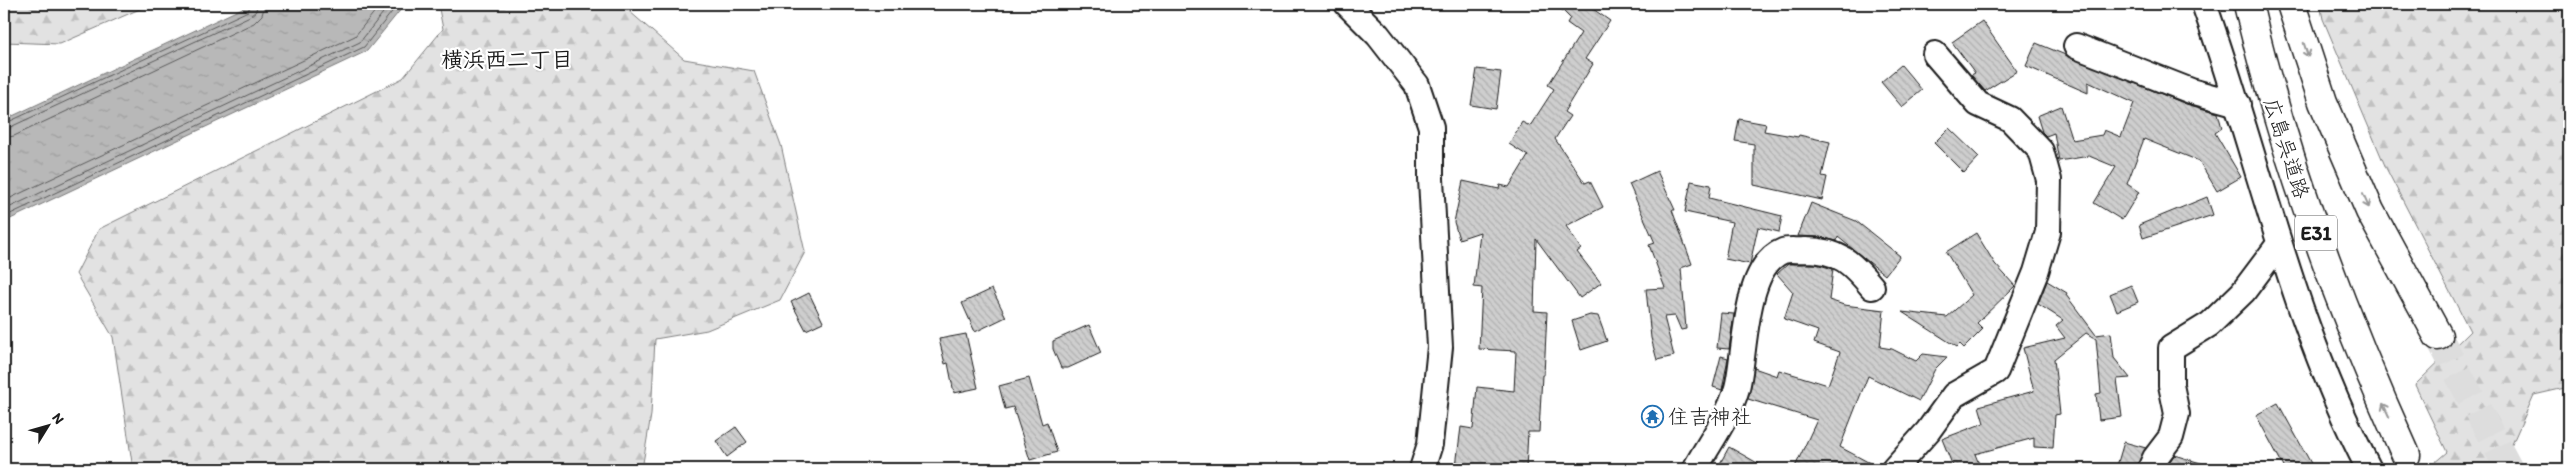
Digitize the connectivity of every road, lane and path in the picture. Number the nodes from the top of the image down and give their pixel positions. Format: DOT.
graph roads {
  1 [pos="1347,4"];
  2 [pos="2204,4"];
  3 [pos="2242,4"];
  4 [pos="2248,4"];
  5 [pos="2291,4"];
  6 [pos="2076,46"];
  7 [pos="1935,54"];
  8 [pos="2265,78"];
  9 [pos="2238,104"];
  10 [pos="2279,244"];
  11 [pos="1872,287"];
  12 [pos="2438,336"];
  13 [pos="2406,454"];
  14 [pos="1422,469"];
  15 [pos="1695,469"];
  16 [pos="1894,469"];
  17 [pos="2150,469"];
  18 [pos="2369,469"];
  1 -- 14 [label="street"];
  2 -- 9 [label="street"];
  3 -- 8 [label="highway"];
  4 -- 8 [label="highway, 広島呉道路 / E31"];
  5 -- 12 [label="highway, one-way"];
  6 -- 9 [label="street"];
  7 -- 16 [label="street"];
  13 -- 8 [label="highway, 広島呉道路 / E31, one-way"];
  9 -- 10 [label="street"];
  10 -- 17 [label="street"];
  10 -- 18 [label="street"];
  11 -- 15 [label="street"];
}
